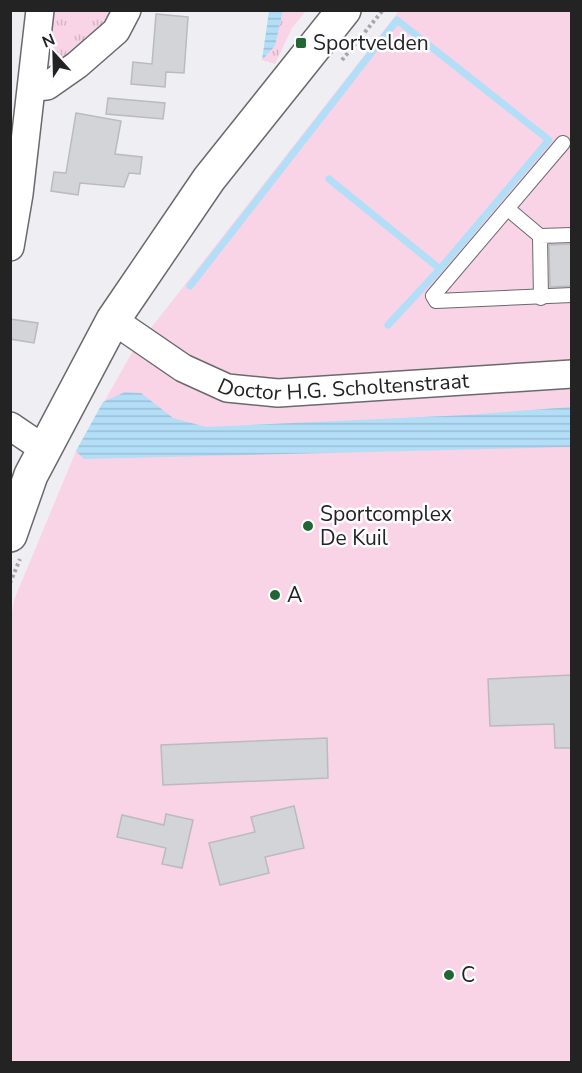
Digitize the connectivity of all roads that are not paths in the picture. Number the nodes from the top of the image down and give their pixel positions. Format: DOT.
graph roads {
  1 [pos="40,10"];
  2 [pos="127,10"];
  3 [pos="344,10"];
  4 [pos="32,87"];
  5 [pos="563,143"];
  6 [pos="508,208"];
  7 [pos="572,235"];
  8 [pos="540,236"];
  9 [pos="10,247"];
  10 [pos="572,295"];
  11 [pos="541,298"];
  12 [pos="113,320"];
  13 [pos="572,374"];
  14 [pos="10,426"];
  15 [pos="45,449"];
  16 [pos="17,544"];
  1 -- 4 [label="street"];
  2 -- 4 [label="street"];
  3 -- 12 [label="main road"];
  4 -- 9 [label="street"];
  5 -- 6 [label="lane"];
  6 -- 8 [label="lane"];
  6 -- 11 [label="lane"];
  7 -- 8 [label="lane"];
  8 -- 11 [label="lane"];
  10 -- 11 [label="lane"];
  12 -- 13 [label="street, Doctor H.G. Scholtenstraat"];
  12 -- 15 [label="main road"];
  14 -- 15 [label="street"];
  15 -- 16 [label="main road"];
}
